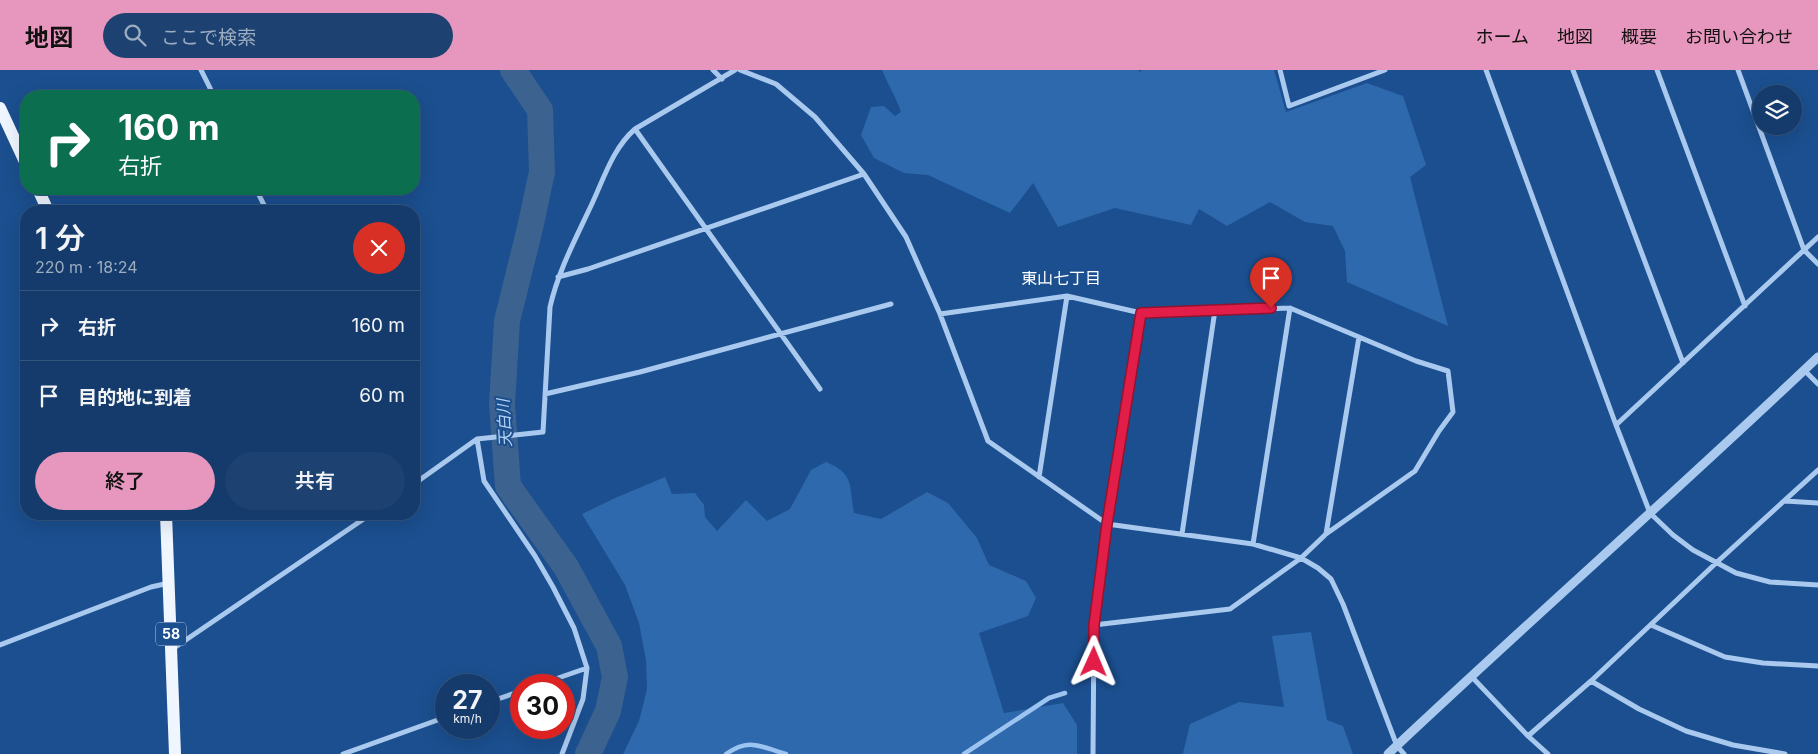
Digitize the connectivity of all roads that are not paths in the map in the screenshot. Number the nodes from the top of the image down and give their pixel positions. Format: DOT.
graph roads {
  1 [pos="201,70"];
  2 [pos="713,70"];
  3 [pos="736,70"];
  4 [pos="740,70"];
  5 [pos="1280,70"];
  6 [pos="1486,70"];
  7 [pos="1573,70"];
  8 [pos="1657,70"];
  9 [pos="1738,70"];
  10 [pos="1381,71"];
  11 [pos="722,79"];
  12 [pos="211,90"];
  13 [pos="0,108"];
  14 [pos="635,129"];
  15 [pos="20,151"];
  16 [pos="864,174"];
  17 [pos="706,229"];
  18 [pos="1818,237"];
  19 [pos="1804,250"];
  20 [pos="1818,264"];
  21 [pos="558,278"];
  22 [pos="1067,296"];
  23 [pos="890,304"];
  24 [pos="1745,306"];
  25 [pos="1290,308"];
  26 [pos="1215,310"];
  27 [pos="1141,313"];
  28 [pos="940,314"];
  29 [pos="782,334"];
  30 [pos="1359,337"];
  31 [pos="1818,357"];
  32 [pos="1683,363"];
  33 [pos="1804,370"];
  34 [pos="1818,384"];
  35 [pos="820,389"];
  36 [pos="545,394"];
  37 [pos="1616,425"];
  38 [pos="477,439"];
  39 [pos="1818,470"];
  40 [pos="1039,477"];
  41 [pos="420,480"];
  42 [pos="1785,502"];
  43 [pos="1818,503"];
  44 [pos="1650,513"];
  45 [pos="166,520"];
  46 [pos="362,520"];
  47 [pos="1107,524"];
  48 [pos="1182,534"];
  49 [pos="1326,534"];
  50 [pos="1253,544"];
  51 [pos="1301,558"];
  52 [pos="1716,563"];
  53 [pos="169,583"];
  54 [pos="1818,585"];
  55 [pos="1094,625"];
  56 [pos="1651,625"];
  57 [pos="0,645"];
  58 [pos="171,650"];
  59 [pos="1818,666"];
  60 [pos="587,668"];
  61 [pos="570,674"];
  62 [pos="1470,676"];
  63 [pos="1591,681"];
  64 [pos="435,721"];
  65 [pos="1528,736"];
  66 [pos="1397,746"];
  67 [pos="175,754"];
  68 [pos="343,754"];
  69 [pos="562,754"];
  70 [pos="1093,754"];
  71 [pos="1388,754"];
  72 [pos="1404,754"];
  73 [pos="1548,754"];
  74 [pos="1785,754"];
  1 -- 12 [label="street"];
  2 -- 11 [label="street"];
  3 -- 11 [label="street"];
  4 -- 16 [label="street"];
  5 -- 10 [label="street"];
  6 -- 37 [label="street"];
  7 -- 32 [label="street"];
  8 -- 24 [label="street"];
  9 -- 19 [label="street"];
  11 -- 14 [label="street"];
  13 -- 15 [label="main road"];
  14 -- 17 [label="street"];
  14 -- 21 [label="street"];
  16 -- 17 [label="street"];
  16 -- 28 [label="street"];
  17 -- 21 [label="street"];
  17 -- 29 [label="street"];
  18 -- 19 [label="street"];
  19 -- 20 [label="street"];
  19 -- 24 [label="street"];
  21 -- 36 [label="street"];
  22 -- 27 [label="street"];
  22 -- 28 [label="street"];
  22 -- 40 [label="street"];
  23 -- 29 [label="street"];
  24 -- 32 [label="street"];
  25 -- 26 [label="street"];
  25 -- 30 [label="street"];
  25 -- 50 [label="street"];
  26 -- 27 [label="street"];
  26 -- 48 [label="street"];
  27 -- 47 [label="street"];
  28 -- 40 [label="street"];
  29 -- 35 [label="street"];
  29 -- 36 [label="street"];
  30 -- 49 [label="street"];
  30 -- 49 [label="street"];
  31 -- 33 [label="street"];
  32 -- 37 [label="street"];
  33 -- 34 [label="street"];
  33 -- 44 [label="street"];
  36 -- 38 [label="street"];
  37 -- 44 [label="street"];
  38 -- 41 [label="street"];
  38 -- 60 [label="street"];
  39 -- 42 [label="street"];
  40 -- 47 [label="street"];
  42 -- 43 [label="street"];
  42 -- 52 [label="street"];
  44 -- 52 [label="street"];
  44 -- 62 [label="street"];
  45 -- 53 [label="main road, 58"];
  46 -- 58 [label="street"];
  47 -- 48 [label="street"];
  47 -- 55 [label="street"];
  48 -- 50 [label="street"];
  49 -- 51 [label="street"];
  50 -- 51 [label="street"];
  51 -- 55 [label="street"];
  51 -- 66 [label="street"];
  52 -- 54 [label="street"];
  52 -- 56 [label="street"];
  53 -- 57 [label="street"];
  53 -- 58 [label="main road, 58"];
  55 -- 70 [label="street"];
  56 -- 59 [label="street"];
  56 -- 63 [label="street"];
  58 -- 67 [label="main road, 58"];
  60 -- 61 [label="street"];
  60 -- 69 [label="street"];
  62 -- 65 [label="street"];
  62 -- 66 [label="street"];
  63 -- 65 [label="street"];
  63 -- 74 [label="street"];
  64 -- 68 [label="street"];
  65 -- 73 [label="street"];
  66 -- 71 [label="street"];
  66 -- 72 [label="street"];
}
